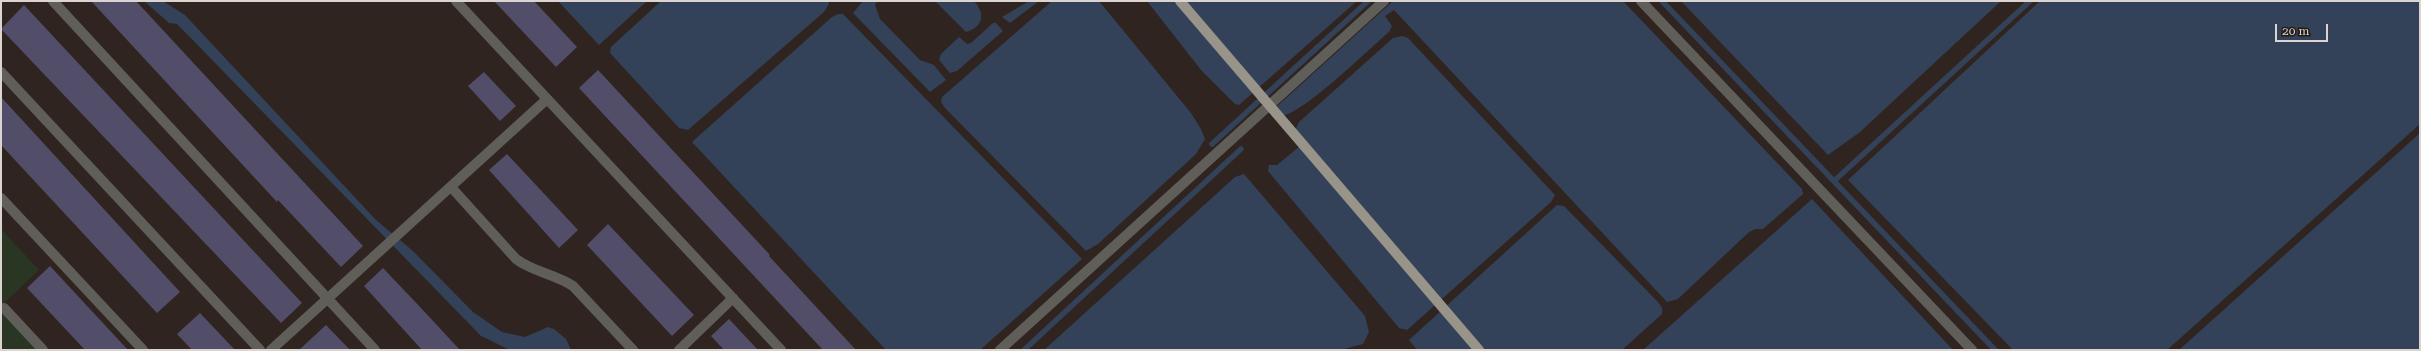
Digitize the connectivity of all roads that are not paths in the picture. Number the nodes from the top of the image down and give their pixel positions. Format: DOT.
graph roads {
  1 [pos="53,1"];
  2 [pos="456,1"];
  3 [pos="1180,1"];
  4 [pos="1384,1"];
  5 [pos="1641,1"];
  6 [pos="1,72"];
  7 [pos="546,100"];
  8 [pos="1268,104"];
  9 [pos="451,187"];
  10 [pos="1,198"];
  11 [pos="733,298"];
  12 [pos="327,300"];
  13 [pos="4,308"];
  14 [pos="43,350"];
  15 [pos="144,350"];
  16 [pos="260,350"];
  17 [pos="272,350"];
  18 [pos="375,350"];
  19 [pos="633,350"];
  20 [pos="679,350"];
  21 [pos="781,350"];
  22 [pos="1000,350"];
  23 [pos="1478,350"];
  24 [pos="1972,350"];
  1 -- 12 [label="street"];
  2 -- 7 [label="street"];
  3 -- 8 [label="main road"];
  4 -- 8 [label="street"];
  5 -- 24 [label="street"];
  6 -- 16 [label="street"];
  7 -- 9 [label="street"];
  7 -- 11 [label="street"];
  8 -- 22 [label="street"];
  8 -- 23 [label="main road"];
  9 -- 12 [label="street"];
  9 -- 19 [label="street"];
  10 -- 15 [label="street"];
  11 -- 20 [label="street"];
  11 -- 21 [label="street"];
  12 -- 17 [label="street"];
  12 -- 18 [label="street"];
  13 -- 14 [label="street"];
}
